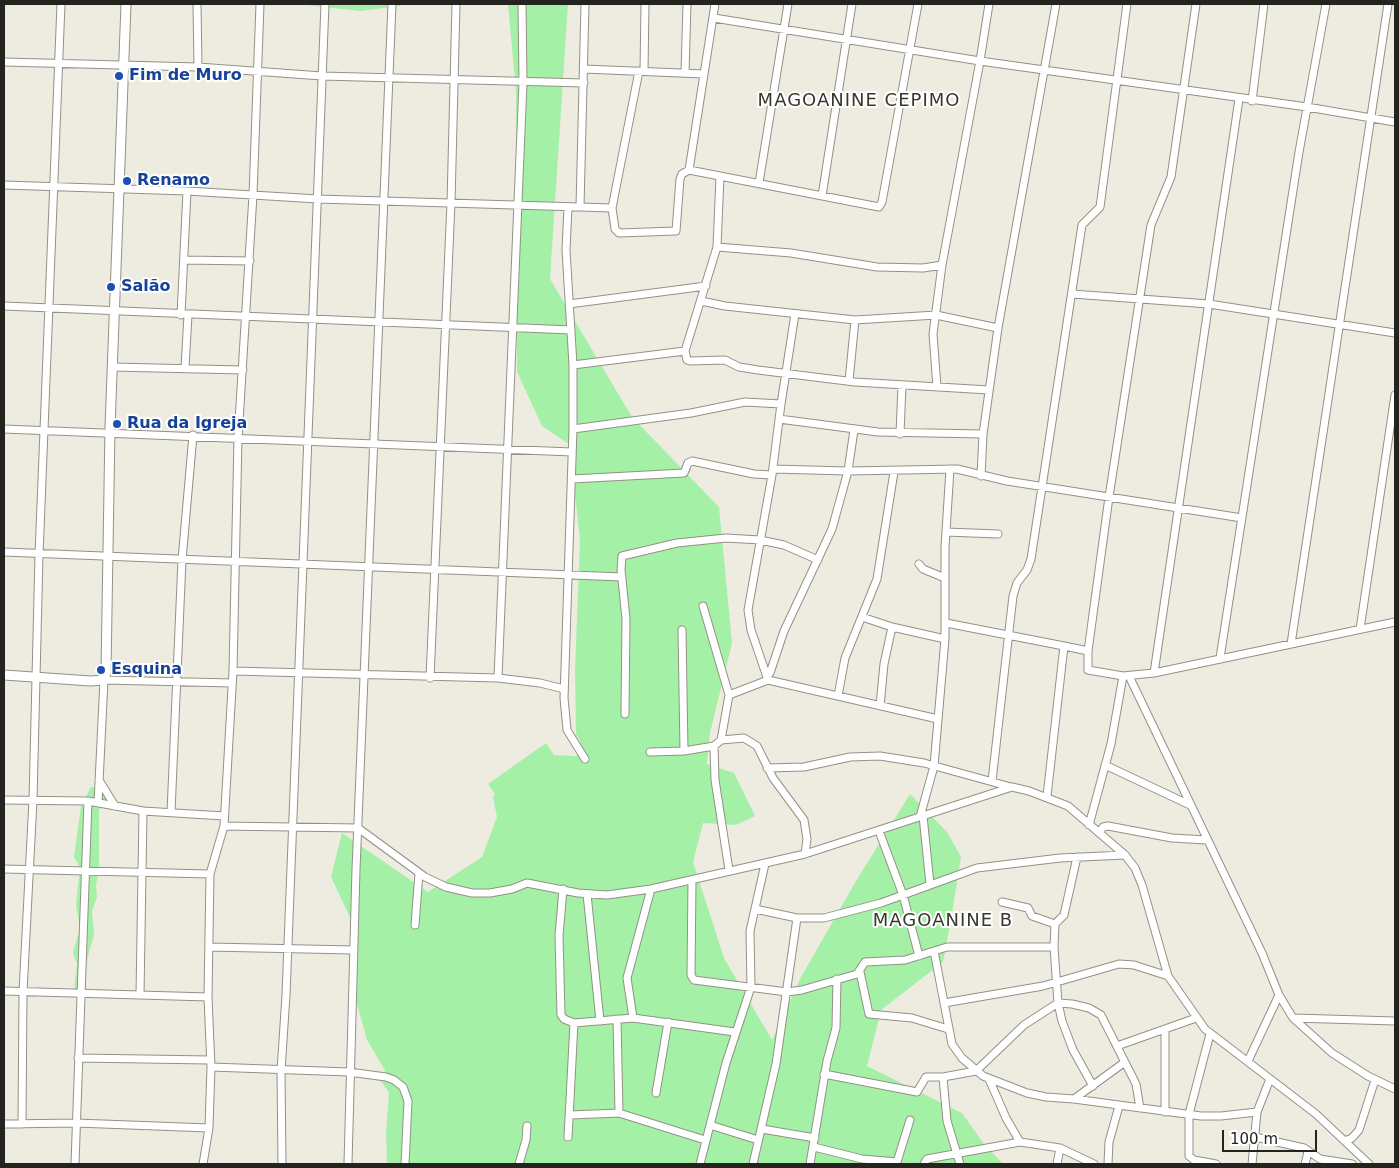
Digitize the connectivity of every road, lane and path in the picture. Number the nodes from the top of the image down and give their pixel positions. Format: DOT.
graph roads {
  1 [pos="60,4"];
  2 [pos="126,4"];
  3 [pos="197,4"];
  4 [pos="260,4"];
  5 [pos="325,4"];
  6 [pos="392,4"];
  7 [pos="456,4"];
  8 [pos="522,4"];
  9 [pos="585,4"];
  10 [pos="645,4"];
  11 [pos="686,4"];
  12 [pos="715,4"];
  13 [pos="788,4"];
  14 [pos="852,4"];
  15 [pos="918,4"];
  16 [pos="989,4"];
  17 [pos="1056,4"];
  18 [pos="1127,4"];
  19 [pos="1196,4"];
  20 [pos="1264,4"];
  21 [pos="1326,4"];
  22 [pos="1388,4"];
  23 [pos="714,18"];
  24 [pos="784,30"];
  25 [pos="846,40"];
  26 [pos="911,50"];
  27 [pos="980,61"];
  28 [pos="4,62"];
  29 [pos="58,64"];
  30 [pos="124,66"];
  31 [pos="198,67"];
  32 [pos="584,69"];
  33 [pos="1044,70"];
  34 [pos="257,71"];
  35 [pos="641,71"];
  36 [pos="686,73"];
  37 [pos="704,74"];
  38 [pos="322,76"];
  39 [pos="389,78"];
  40 [pos="454,80"];
  41 [pos="1118,80"];
  42 [pos="523,83"];
  43 [pos="584,83"];
  44 [pos="1184,90"];
  45 [pos="1239,99"];
  46 [pos="1252,101"];
  47 [pos="1307,107"];
  48 [pos="1369,118"];
  49 [pos="1395,122"];
  50 [pos="689,170"];
  51 [pos="720,176"];
  52 [pos="759,183"];
  53 [pos="4,185"];
  54 [pos="54,186"];
  55 [pos="120,189"];
  56 [pos="187,191"];
  57 [pos="253,195"];
  58 [pos="822,196"];
  59 [pos="318,199"];
  60 [pos="384,201"];
  61 [pos="451,203"];
  62 [pos="517,205"];
  63 [pos="568,207"];
  64 [pos="580,207"];
  65 [pos="612,208"];
  66 [pos="718,247"];
  67 [pos="185,260"];
  68 [pos="250,261"];
  69 [pos="942,265"];
  70 [pos="706,286"];
  71 [pos="1072,294"];
  72 [pos="1140,300"];
  73 [pos="701,301"];
  74 [pos="569,304"];
  75 [pos="1208,304"];
  76 [pos="4,306"];
  77 [pos="48,308"];
  78 [pos="114,312"];
  79 [pos="1273,313"];
  80 [pos="795,314"];
  81 [pos="184,315"];
  82 [pos="936,315"];
  83 [pos="246,316"];
  84 [pos="312,320"];
  85 [pos="855,320"];
  86 [pos="379,322"];
  87 [pos="445,324"];
  88 [pos="1340,325"];
  89 [pos="512,328"];
  90 [pos="998,328"];
  91 [pos="571,330"];
  92 [pos="1395,333"];
  93 [pos="685,351"];
  94 [pos="573,365"];
  95 [pos="112,367"];
  96 [pos="185,368"];
  97 [pos="243,370"];
  98 [pos="787,374"];
  99 [pos="849,381"];
  100 [pos="902,385"];
  101 [pos="937,387"];
  102 [pos="989,390"];
  103 [pos="1395,395"];
  104 [pos="781,404"];
  105 [pos="779,419"];
  106 [pos="4,429"];
  107 [pos="573,429"];
  108 [pos="44,430"];
  109 [pos="854,430"];
  110 [pos="110,434"];
  111 [pos="900,434"];
  112 [pos="983,434"];
  113 [pos="193,435"];
  114 [pos="238,438"];
  115 [pos="308,442"];
  116 [pos="374,446"];
  117 [pos="440,447"];
  118 [pos="506,450"];
  119 [pos="572,452"];
  120 [pos="950,469"];
  121 [pos="772,472"];
  122 [pos="848,472"];
  123 [pos="894,472"];
  124 [pos="980,476"];
  125 [pos="572,479"];
  126 [pos="1043,487"];
  127 [pos="1109,497"];
  128 [pos="1177,508"];
  129 [pos="1242,518"];
  130 [pos="946,532"];
  131 [pos="998,534"];
  132 [pos="760,540"];
  133 [pos="4,552"];
  134 [pos="39,555"];
  135 [pos="108,556"];
  136 [pos="182,560"];
  137 [pos="818,560"];
  138 [pos="237,562"];
  139 [pos="919,564"];
  140 [pos="304,565"];
  141 [pos="369,566"];
  142 [pos="434,569"];
  143 [pos="502,572"];
  144 [pos="568,574"];
  145 [pos="622,577"];
  146 [pos="945,578"];
  147 [pos="703,606"];
  148 [pos="862,617"];
  149 [pos="946,622"];
  150 [pos="1395,622"];
  151 [pos="892,627"];
  152 [pos="1360,629"];
  153 [pos="682,630"];
  154 [pos="1008,634"];
  155 [pos="945,640"];
  156 [pos="1291,644"];
  157 [pos="1064,646"];
  158 [pos="1088,651"];
  159 [pos="1220,658"];
  160 [pos="233,671"];
  161 [pos="298,673"];
  162 [pos="1154,673"];
  163 [pos="4,675"];
  164 [pos="365,676"];
  165 [pos="1126,676"];
  166 [pos="36,677"];
  167 [pos="430,678"];
  168 [pos="498,678"];
  169 [pos="767,678"];
  170 [pos="104,680"];
  171 [pos="178,682"];
  172 [pos="232,684"];
  173 [pos="564,689"];
  174 [pos="729,695"];
  175 [pos="838,696"];
  176 [pos="880,706"];
  177 [pos="626,714"];
  178 [pos="938,719"];
  179 [pos="721,740"];
  180 [pos="714,746"];
  181 [pos="650,752"];
  182 [pos="684,752"];
  183 [pos="585,759"];
  184 [pos="1105,765"];
  185 [pos="934,766"];
  186 [pos="767,768"];
  187 [pos="99,780"];
  188 [pos="992,781"];
  189 [pos="1012,787"];
  190 [pos="1046,796"];
  191 [pos="4,800"];
  192 [pos="34,800"];
  193 [pos="88,801"];
  194 [pos="98,803"];
  195 [pos="1190,805"];
  196 [pos="115,806"];
  197 [pos="143,811"];
  198 [pos="171,812"];
  199 [pos="224,816"];
  200 [pos="922,816"];
  201 [pos="1089,825"];
  202 [pos="224,826"];
  203 [pos="292,826"];
  204 [pos="358,828"];
  205 [pos="879,831"];
  206 [pos="1099,833"];
  207 [pos="1207,840"];
  208 [pos="805,854"];
  209 [pos="1125,855"];
  210 [pos="1077,857"];
  211 [pos="765,864"];
  212 [pos="4,869"];
  213 [pos="30,870"];
  214 [pos="729,870"];
  215 [pos="85,871"];
  216 [pos="140,872"];
  217 [pos="419,873"];
  218 [pos="210,874"];
  219 [pos="692,880"];
  220 [pos="930,884"];
  221 [pos="563,889"];
  222 [pos="651,889"];
  223 [pos="587,894"];
  224 [pos="903,895"];
  225 [pos="1002,902"];
  226 [pos="755,909"];
  227 [pos="797,918"];
  228 [pos="1055,924"];
  229 [pos="415,925"];
  230 [pos="209,946"];
  231 [pos="1054,947"];
  232 [pos="288,948"];
  233 [pos="354,950"];
  234 [pos="934,951"];
  235 [pos="919,956"];
  236 [pos="860,972"];
  237 [pos="1168,976"];
  238 [pos="837,979"];
  239 [pos="1056,983"];
  240 [pos="751,987"];
  241 [pos="4,991"];
  242 [pos="23,992"];
  243 [pos="80,992"];
  244 [pos="787,992"];
  245 [pos="140,995"];
  246 [pos="1279,995"];
  247 [pos="208,997"];
  248 [pos="944,1003"];
  249 [pos="1058,1003"];
  250 [pos="633,1018"];
  251 [pos="1196,1018"];
  252 [pos="1294,1018"];
  253 [pos="617,1019"];
  254 [pos="600,1021"];
  255 [pos="1395,1021"];
  256 [pos="668,1022"];
  257 [pos="574,1023"];
  258 [pos="948,1029"];
  259 [pos="1164,1029"];
  260 [pos="735,1032"];
  261 [pos="1210,1034"];
  262 [pos="1117,1046"];
  263 [pos="78,1058"];
  264 [pos="1248,1061"];
  265 [pos="1126,1062"];
  266 [pos="210,1064"];
  267 [pos="281,1071"];
  268 [pos="976,1071"];
  269 [pos="349,1072"];
  270 [pos="824,1074"];
  271 [pos="943,1077"];
  272 [pos="989,1078"];
  273 [pos="1270,1079"];
  274 [pos="1375,1080"];
  275 [pos="1093,1086"];
  276 [pos="1395,1089"];
  277 [pos="656,1093"];
  278 [pos="1074,1099"];
  279 [pos="1119,1106"];
  280 [pos="1140,1108"];
  281 [pos="1165,1112"];
  282 [pos="1257,1112"];
  283 [pos="619,1113"];
  284 [pos="1189,1114"];
  285 [pos="570,1115"];
  286 [pos="910,1120"];
  287 [pos="76,1123"];
  288 [pos="4,1124"];
  289 [pos="22,1124"];
  290 [pos="710,1125"];
  291 [pos="527,1126"];
  292 [pos="209,1128"];
  293 [pos="762,1129"];
  294 [pos="568,1137"];
  295 [pos="1255,1137"];
  296 [pos="815,1138"];
  297 [pos="705,1140"];
  298 [pos="758,1140"];
  299 [pos="1345,1141"];
  300 [pos="1020,1142"];
  301 [pos="814,1147"];
  302 [pos="1060,1148"];
  303 [pos="1308,1152"];
  304 [pos="958,1156"];
  305 [pos="75,1164"];
  306 [pos="203,1164"];
  307 [pos="282,1164"];
  308 [pos="348,1164"];
  309 [pos="405,1164"];
  310 [pos="519,1164"];
  311 [pos="700,1164"];
  312 [pos="753,1164"];
  313 [pos="810,1164"];
  314 [pos="924,1164"];
  315 [pos="960,1164"];
  316 [pos="1057,1164"];
  317 [pos="1094,1164"];
  318 [pos="1108,1164"];
  319 [pos="1216,1164"];
  320 [pos="1252,1164"];
  321 [pos="1305,1164"];
  322 [pos="1352,1164"];
  323 [pos="1369,1164"];
  1 -- 29 [label="street"];
  2 -- 30 [label="street"];
  3 -- 31 [label="street"];
  4 -- 34 [label="street"];
  5 -- 38 [label="street"];
  6 -- 39 [label="street"];
  7 -- 40 [label="street"];
  8 -- 42 [label="street"];
  9 -- 32 [label="street"];
  10 -- 35 [label="street"];
  11 -- 36 [label="street"];
  12 -- 23 [label="street"];
  13 -- 24 [label="street"];
  14 -- 25 [label="street"];
  15 -- 26 [label="street"];
  16 -- 27 [label="street"];
  17 -- 33 [label="street"];
  18 -- 41 [label="street"];
  19 -- 44 [label="street"];
  20 -- 46 [label="street"];
  21 -- 47 [label="street"];
  22 -- 48 [label="street"];
  23 -- 24 [label="street"];
  23 -- 37 [label="street"];
  24 -- 25 [label="street"];
  24 -- 52 [label="street"];
  25 -- 26 [label="street"];
  25 -- 58 [label="street"];
  26 -- 27 [label="street"];
  26 -- 58 [label="street"];
  27 -- 33 [label="street"];
  27 -- 69 [label="street"];
  28 -- 29 [label="street"];
  29 -- 30 [label="street"];
  29 -- 54 [label="street"];
  30 -- 31 [label="street"];
  30 -- 55 [label="street"];
  31 -- 34 [label="street"];
  32 -- 35 [label="street"];
  32 -- 43 [label="street"];
  33 -- 41 [label="street"];
  33 -- 90 [label="street"];
  34 -- 38 [label="street"];
  34 -- 57 [label="street"];
  35 -- 36 [label="street"];
  35 -- 65 [label="street"];
  36 -- 37 [label="street"];
  37 -- 50 [label="street"];
  38 -- 39 [label="street"];
  38 -- 59 [label="street"];
  39 -- 40 [label="street"];
  39 -- 60 [label="street"];
  40 -- 42 [label="street"];
  40 -- 61 [label="street"];
  41 -- 44 [label="street"];
  41 -- 71 [label="street"];
  42 -- 43 [label="street"];
  42 -- 62 [label="street"];
  43 -- 64 [label="street"];
  44 -- 45 [label="street"];
  44 -- 72 [label="street"];
  45 -- 46 [label="street"];
  45 -- 75 [label="street"];
  46 -- 47 [label="street"];
  47 -- 48 [label="street"];
  47 -- 79 [label="street"];
  48 -- 49 [label="street"];
  48 -- 88 [label="street"];
  50 -- 51 [label="street"];
  50 -- 65 [label="street"];
  51 -- 52 [label="street"];
  51 -- 66 [label="street"];
  52 -- 58 [label="street"];
  53 -- 54 [label="street"];
  54 -- 55 [label="street"];
  54 -- 77 [label="street"];
  55 -- 56 [label="street"];
  55 -- 78 [label="street"];
  56 -- 57 [label="street"];
  56 -- 67 [label="street"];
  57 -- 59 [label="street"];
  57 -- 68 [label="street"];
  59 -- 60 [label="street"];
  59 -- 84 [label="street"];
  60 -- 61 [label="street"];
  60 -- 86 [label="street"];
  61 -- 62 [label="street"];
  61 -- 87 [label="street"];
  62 -- 63 [label="street"];
  62 -- 89 [label="street"];
  63 -- 64 [label="street"];
  63 -- 74 [label="street"];
  64 -- 65 [label="street"];
  66 -- 69 [label="street"];
  66 -- 70 [label="street"];
  67 -- 68 [label="street"];
  67 -- 81 [label="street"];
  68 -- 83 [label="street"];
  69 -- 82 [label="street"];
  70 -- 73 [label="street"];
  70 -- 74 [label="street"];
  71 -- 72 [label="street"];
  71 -- 126 [label="street"];
  72 -- 75 [label="street"];
  72 -- 127 [label="street"];
  73 -- 80 [label="street"];
  73 -- 93 [label="street"];
  74 -- 91 [label="street"];
  75 -- 79 [label="street"];
  75 -- 128 [label="street"];
  76 -- 77 [label="street"];
  77 -- 78 [label="street"];
  77 -- 108 [label="street"];
  78 -- 81 [label="street"];
  78 -- 95 [label="street"];
  79 -- 88 [label="street"];
  79 -- 129 [label="street"];
  80 -- 85 [label="street"];
  80 -- 98 [label="street"];
  81 -- 83 [label="street"];
  81 -- 96 [label="street"];
  82 -- 85 [label="street"];
  82 -- 90 [label="street"];
  82 -- 101 [label="street"];
  83 -- 84 [label="street"];
  83 -- 97 [label="street"];
  84 -- 86 [label="street"];
  84 -- 115 [label="street"];
  85 -- 99 [label="street"];
  86 -- 87 [label="street"];
  86 -- 116 [label="street"];
  87 -- 89 [label="street"];
  87 -- 117 [label="street"];
  88 -- 92 [label="street"];
  88 -- 156 [label="street"];
  89 -- 91 [label="street"];
  89 -- 118 [label="street"];
  90 -- 102 [label="street"];
  91 -- 94 [label="street"];
  93 -- 94 [label="street"];
  93 -- 98 [label="street"];
  94 -- 107 [label="street"];
  95 -- 96 [label="street"];
  95 -- 110 [label="street"];
  96 -- 97 [label="street"];
  97 -- 114 [label="street"];
  98 -- 99 [label="street"];
  98 -- 104 [label="street"];
  99 -- 100 [label="street"];
  100 -- 101 [label="street"];
  100 -- 111 [label="street"];
  101 -- 102 [label="street"];
  102 -- 112 [label="street"];
  103 -- 152 [label="street"];
  104 -- 105 [label="street"];
  104 -- 107 [label="street"];
  105 -- 109 [label="street"];
  105 -- 121 [label="street"];
  106 -- 108 [label="street"];
  107 -- 119 [label="street"];
  108 -- 110 [label="street"];
  108 -- 134 [label="street"];
  109 -- 111 [label="street"];
  109 -- 122 [label="street"];
  110 -- 113 [label="street"];
  110 -- 135 [label="street"];
  111 -- 112 [label="street"];
  112 -- 124 [label="street"];
  113 -- 114 [label="street"];
  113 -- 136 [label="street"];
  114 -- 115 [label="street"];
  114 -- 138 [label="street"];
  115 -- 116 [label="street"];
  115 -- 140 [label="street"];
  116 -- 117 [label="street"];
  116 -- 141 [label="street"];
  117 -- 118 [label="street"];
  117 -- 142 [label="street"];
  118 -- 119 [label="street"];
  118 -- 143 [label="street"];
  119 -- 125 [label="street"];
  120 -- 123 [label="street"];
  120 -- 124 [label="street"];
  120 -- 130 [label="street"];
  121 -- 122 [label="street"];
  121 -- 125 [label="street"];
  121 -- 132 [label="street"];
  122 -- 123 [label="street"];
  122 -- 137 [label="street"];
  123 -- 148 [label="street"];
  124 -- 126 [label="street"];
  125 -- 144 [label="street"];
  126 -- 127 [label="street"];
  126 -- 154 [label="street"];
  127 -- 128 [label="street"];
  127 -- 158 [label="street"];
  128 -- 129 [label="street"];
  128 -- 162 [label="street"];
  129 -- 159 [label="street"];
  130 -- 131 [label="street"];
  130 -- 146 [label="street"];
  132 -- 137 [label="street"];
  132 -- 145 [label="street"];
  132 -- 169 [label="street"];
  133 -- 134 [label="street"];
  134 -- 135 [label="street"];
  134 -- 166 [label="street"];
  135 -- 136 [label="street"];
  135 -- 170 [label="street"];
  136 -- 138 [label="street"];
  136 -- 171 [label="street"];
  137 -- 169 [label="street"];
  138 -- 140 [label="street"];
  138 -- 160 [label="street"];
  139 -- 146 [label="street"];
  140 -- 141 [label="street"];
  140 -- 161 [label="street"];
  141 -- 142 [label="street"];
  141 -- 164 [label="street"];
  142 -- 143 [label="street"];
  142 -- 167 [label="street"];
  143 -- 144 [label="street"];
  143 -- 168 [label="street"];
  144 -- 145 [label="street"];
  144 -- 173 [label="street"];
  145 -- 177 [label="street"];
  146 -- 149 [label="street"];
  147 -- 174 [label="street"];
  148 -- 151 [label="street"];
  148 -- 175 [label="street"];
  149 -- 154 [label="street"];
  149 -- 155 [label="street"];
  150 -- 152 [label="street"];
  151 -- 155 [label="street"];
  151 -- 176 [label="street"];
  152 -- 156 [label="street"];
  153 -- 182 [label="street"];
  154 -- 157 [label="street"];
  154 -- 188 [label="street"];
  155 -- 178 [label="street"];
  156 -- 159 [label="street"];
  157 -- 158 [label="street"];
  157 -- 190 [label="street"];
  158 -- 165 [label="street"];
  159 -- 162 [label="street"];
  160 -- 161 [label="street"];
  160 -- 172 [label="street"];
  161 -- 164 [label="street"];
  161 -- 203 [label="street"];
  162 -- 165 [label="street"];
  163 -- 166 [label="street"];
  164 -- 167 [label="street"];
  164 -- 204 [label="street"];
  165 -- 184 [label="street"];
  165 -- 195 [label="street"];
  166 -- 170 [label="street"];
  166 -- 192 [label="street"];
  167 -- 168 [label="street"];
  168 -- 173 [label="street"];
  169 -- 174 [label="street"];
  169 -- 175 [label="street"];
  170 -- 171 [label="street"];
  170 -- 187 [label="street"];
  171 -- 172 [label="street"];
  171 -- 198 [label="street"];
  172 -- 199 [label="street"];
  173 -- 183 [label="street"];
  174 -- 179 [label="street"];
  175 -- 176 [label="street"];
  176 -- 178 [label="street"];
  178 -- 185 [label="street"];
  179 -- 180 [label="street"];
  179 -- 186 [label="street"];
  180 -- 182 [label="street"];
  180 -- 214 [label="street"];
  181 -- 182 [label="street"];
  184 -- 195 [label="street"];
  184 -- 201 [label="street"];
  185 -- 186 [label="street"];
  185 -- 188 [label="street"];
  185 -- 200 [label="street"];
  186 -- 208 [label="street"];
  187 -- 194 [label="street"];
  187 -- 196 [label="street"];
  188 -- 189 [label="street"];
  189 -- 190 [label="street"];
  189 -- 200 [label="street"];
  190 -- 201 [label="street"];
  191 -- 192 [label="street"];
  192 -- 193 [label="street"];
  192 -- 213 [label="street"];
  193 -- 194 [label="street"];
  193 -- 215 [label="street"];
  194 -- 196 [label="street"];
  195 -- 207 [label="street"];
  196 -- 197 [label="street"];
  197 -- 198 [label="street"];
  197 -- 216 [label="street"];
  198 -- 199 [label="street"];
  199 -- 202 [label="street"];
  200 -- 205 [label="street"];
  200 -- 220 [label="street"];
  201 -- 206 [label="street"];
  202 -- 203 [label="street"];
  202 -- 218 [label="street"];
  203 -- 204 [label="street"];
  203 -- 232 [label="street"];
  204 -- 217 [label="street"];
  204 -- 233 [label="street"];
  205 -- 208 [label="street"];
  205 -- 224 [label="street"];
  206 -- 207 [label="street"];
  206 -- 209 [label="street"];
  207 -- 246 [label="street"];
  208 -- 211 [label="street"];
  209 -- 210 [label="street"];
  209 -- 237 [label="street"];
  210 -- 220 [label="street"];
  210 -- 228 [label="street"];
  211 -- 214 [label="street"];
  211 -- 226 [label="street"];
  212 -- 213 [label="street"];
  213 -- 215 [label="street"];
  213 -- 242 [label="street"];
  214 -- 219 [label="street"];
  215 -- 216 [label="street"];
  215 -- 243 [label="street"];
  216 -- 218 [label="street"];
  216 -- 245 [label="street"];
  217 -- 221 [label="street"];
  217 -- 229 [label="street"];
  218 -- 230 [label="street"];
  219 -- 222 [label="street"];
  219 -- 240 [label="street"];
  220 -- 224 [label="street"];
  221 -- 223 [label="street"];
  221 -- 257 [label="street"];
  222 -- 223 [label="street"];
  222 -- 250 [label="street"];
  223 -- 254 [label="street"];
  224 -- 227 [label="street"];
  224 -- 235 [label="street"];
  225 -- 228 [label="street"];
  226 -- 227 [label="street"];
  226 -- 240 [label="street"];
  227 -- 244 [label="street"];
  228 -- 231 [label="street"];
  230 -- 232 [label="street"];
  230 -- 247 [label="street"];
  231 -- 234 [label="street"];
  231 -- 239 [label="street"];
  232 -- 233 [label="street"];
  232 -- 267 [label="street"];
  233 -- 269 [label="street"];
  234 -- 235 [label="street"];
  234 -- 248 [label="street"];
  235 -- 236 [label="street"];
  236 -- 238 [label="street"];
  236 -- 258 [label="street"];
  237 -- 239 [label="street"];
  237 -- 251 [label="street"];
  238 -- 244 [label="street"];
  238 -- 270 [label="street"];
  239 -- 248 [label="street"];
  239 -- 249 [label="street"];
  240 -- 244 [label="street"];
  240 -- 260 [label="street"];
  241 -- 242 [label="street"];
  242 -- 243 [label="street"];
  242 -- 289 [label="street"];
  243 -- 245 [label="street"];
  243 -- 263 [label="street"];
  244 -- 293 [label="street"];
  245 -- 247 [label="street"];
  246 -- 252 [label="street"];
  246 -- 264 [label="street"];
  247 -- 266 [label="street"];
  248 -- 258 [label="street"];
  249 -- 262 [label="street"];
  249 -- 268 [label="street"];
  249 -- 275 [label="street"];
  250 -- 253 [label="street"];
  250 -- 256 [label="street"];
  251 -- 259 [label="street"];
  251 -- 261 [label="street"];
  252 -- 255 [label="street"];
  252 -- 274 [label="street"];
  253 -- 254 [label="street"];
  253 -- 283 [label="street"];
  254 -- 257 [label="street"];
  256 -- 260 [label="street"];
  256 -- 277 [label="street"];
  257 -- 285 [label="street"];
  258 -- 268 [label="street"];
  259 -- 262 [label="street"];
  259 -- 281 [label="street"];
  260 -- 290 [label="street"];
  261 -- 264 [label="street"];
  261 -- 284 [label="street"];
  262 -- 265 [label="street"];
  263 -- 266 [label="street"];
  263 -- 287 [label="street"];
  264 -- 273 [label="street"];
  265 -- 275 [label="street"];
  265 -- 280 [label="street"];
  266 -- 267 [label="street"];
  266 -- 292 [label="street"];
  267 -- 269 [label="street"];
  267 -- 307 [label="street"];
  268 -- 271 [label="street"];
  268 -- 272 [label="street"];
  269 -- 308 [label="street"];
  269 -- 309 [label="street"];
  270 -- 271 [label="street"];
  270 -- 296 [label="street"];
  271 -- 304 [label="street"];
  272 -- 278 [label="street"];
  272 -- 300 [label="street"];
  273 -- 282 [label="street"];
  273 -- 299 [label="street"];
  274 -- 276 [label="street"];
  274 -- 299 [label="street"];
  275 -- 278 [label="street"];
  278 -- 279 [label="street"];
  279 -- 280 [label="street"];
  279 -- 318 [label="street"];
  280 -- 281 [label="street"];
  281 -- 284 [label="street"];
  282 -- 284 [label="street"];
  282 -- 295 [label="street"];
  283 -- 285 [label="street"];
  283 -- 297 [label="street"];
  284 -- 319 [label="street"];
  285 -- 294 [label="street"];
  286 -- 301 [label="street"];
  287 -- 289 [label="street"];
  287 -- 292 [label="street"];
  287 -- 305 [label="street"];
  288 -- 289 [label="street"];
  290 -- 297 [label="street"];
  290 -- 298 [label="street"];
  291 -- 310 [label="street"];
  292 -- 306 [label="street"];
  293 -- 296 [label="street"];
  293 -- 298 [label="street"];
  295 -- 303 [label="street"];
  295 -- 320 [label="street"];
  296 -- 301 [label="street"];
  297 -- 311 [label="street"];
  298 -- 312 [label="street"];
  299 -- 323 [label="street"];
  300 -- 302 [label="street"];
  300 -- 304 [label="street"];
  301 -- 313 [label="street"];
  302 -- 316 [label="street"];
  302 -- 317 [label="street"];
  303 -- 321 [label="street"];
  303 -- 322 [label="street"];
  304 -- 314 [label="street"];
  304 -- 315 [label="street"];
}
